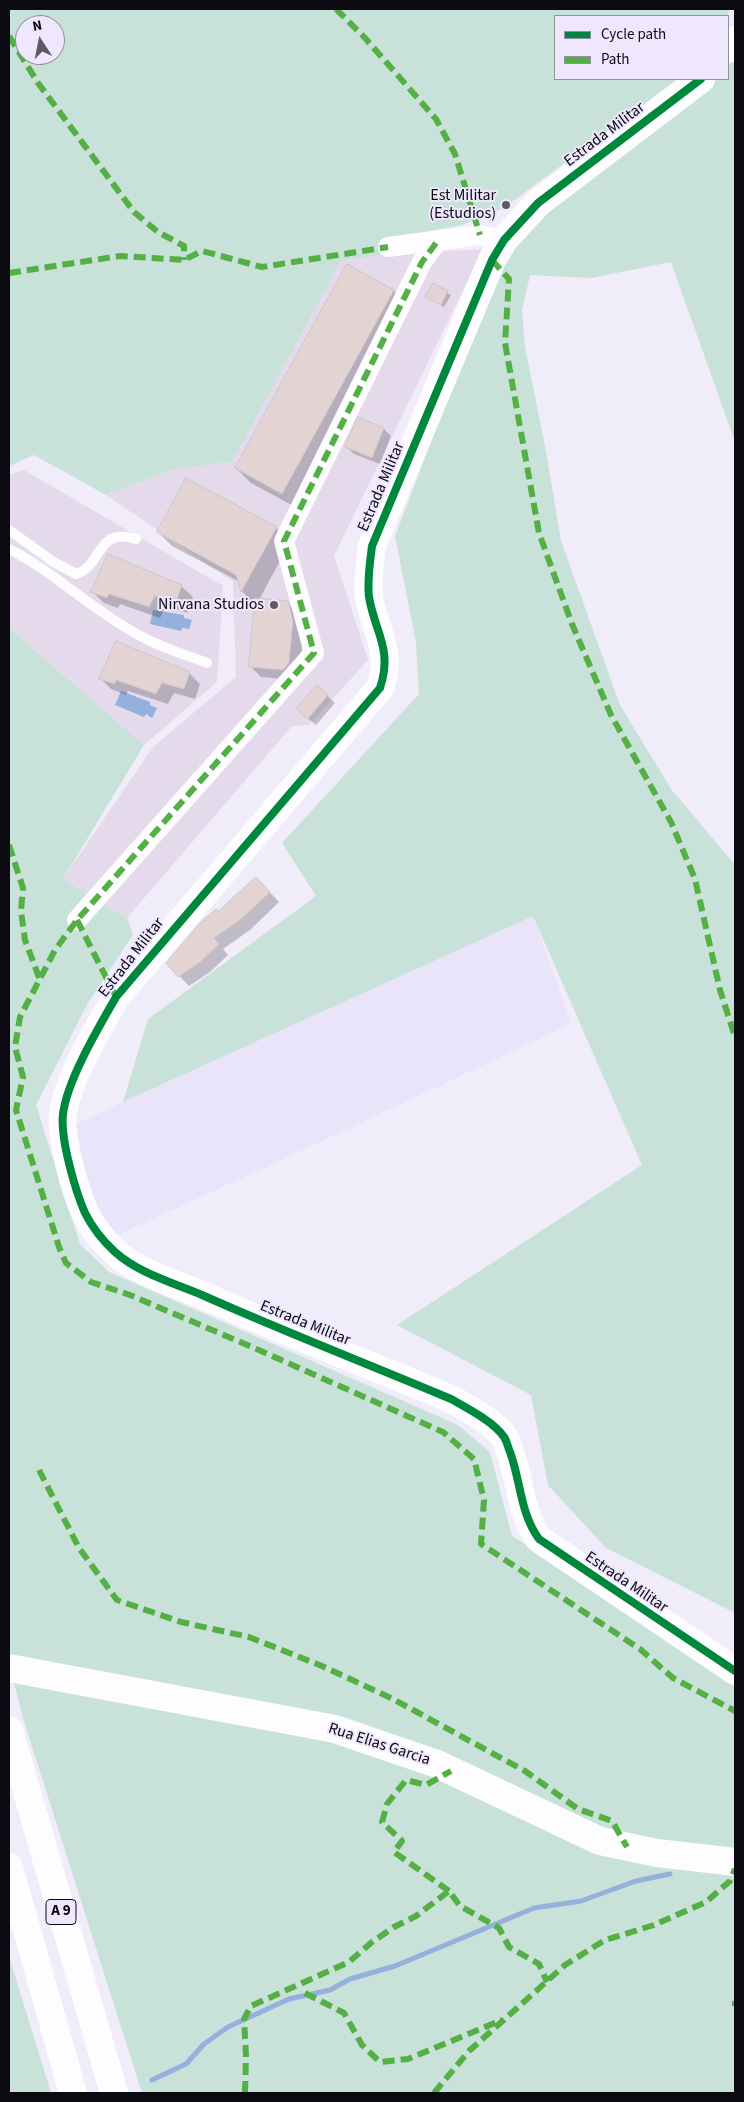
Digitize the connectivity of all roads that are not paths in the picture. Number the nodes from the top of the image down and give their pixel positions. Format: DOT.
graph roads {
  1 [pos="700,80"];
  2 [pos="504,240"];
  3 [pos="436,243"];
  4 [pos="388,248"];
  5 [pos="9,530"];
  6 [pos="136,539"];
  7 [pos="9,549"];
  8 [pos="207,663"];
  9 [pos="77,920"];
  10 [pos="9,1668"];
  11 [pos="735,1671"];
  12 [pos="9,1730"];
  13 [pos="735,1862"];
  14 [pos="9,1867"];
  15 [pos="73,2093"];
  16 [pos="114,2093"];
  1 -- 2 [label="main road, Estrada Militar"];
  2 -- 3 [label="street"];
  2 -- 11 [label="main road, Estrada Militar"];
  3 -- 4 [label="street"];
  3 -- 9 [label="street"];
  5 -- 6 [label="lane"];
  7 -- 8 [label="lane"];
  10 -- 13 [label="main road, Rua Elias Garcia"];
  12 -- 16 [label="main road, A 9"];
  14 -- 15 [label="main road, A 9"];
}
